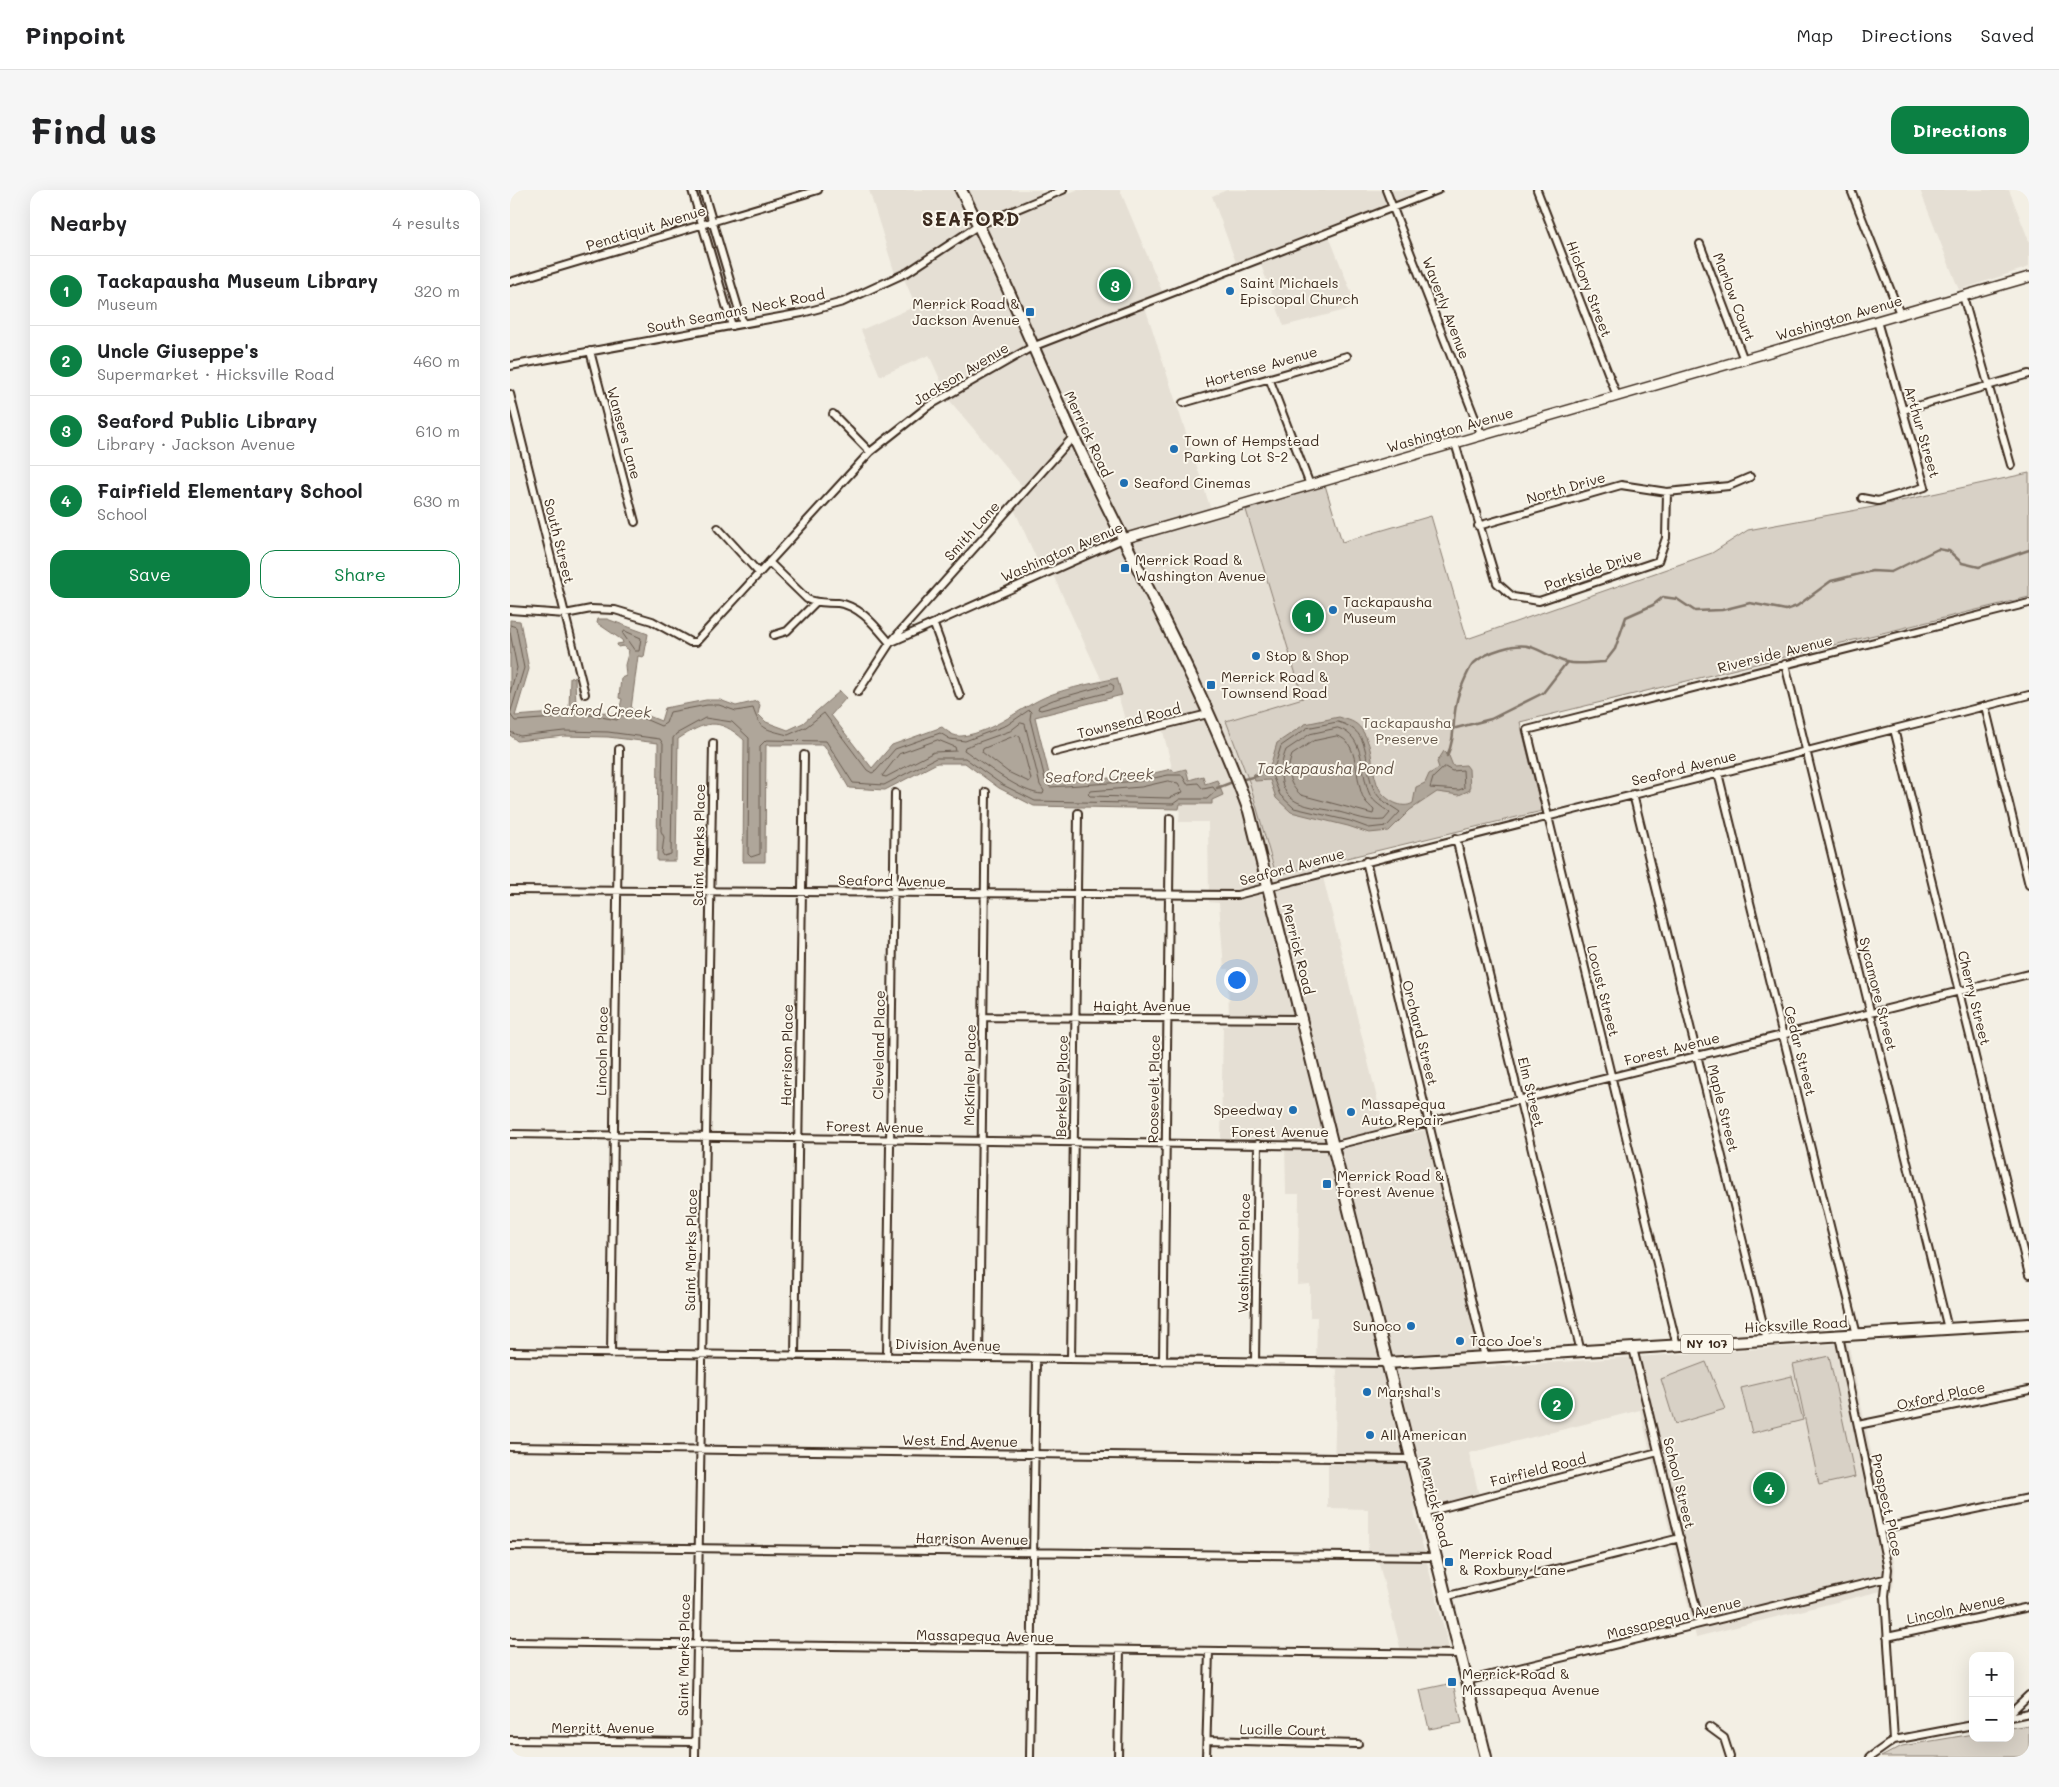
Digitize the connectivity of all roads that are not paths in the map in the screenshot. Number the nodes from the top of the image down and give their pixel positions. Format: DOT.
graph roads {
  1 [pos="692,190"];
  2 [pos="703,190"];
  3 [pos="818,190"];
  4 [pos="961,190"];
  5 [pos="1063,190"];
  6 [pos="1386,190"];
  7 [pos="1438,190"];
  8 [pos="1537,190"];
  9 [pos="1851,190"];
  10 [pos="1393,207"];
  11 [pos="712,222"];
  12 [pos="702,225"];
  13 [pos="979,225"];
  14 [pos="1700,244"];
  15 [pos="2029,277"];
  16 [pos="510,282"];
  17 [pos="1963,296"];
  18 [pos="1900,314"];
  19 [pos="1877,321"];
  20 [pos="743,324"];
  21 [pos="732,326"];
  22 [pos="1032,346"];
  23 [pos="590,351"];
  24 [pos="1347,356"];
  25 [pos="1744,360"];
  26 [pos="510,366"];
  27 [pos="2029,374"];
  28 [pos="1269,378"];
  29 [pos="1988,386"];
  30 [pos="510,394"];
  31 [pos="1617,396"];
  32 [pos="1183,403"];
  33 [pos="1903,410"];
  34 [pos="833,414"];
  35 [pos="1482,436"];
  36 [pos="1074,437"];
  37 [pos="1455,443"];
  38 [pos="870,452"];
  39 [pos="2011,465"];
  40 [pos="1750,477"];
  41 [pos="1310,485"];
  42 [pos="1667,492"];
  43 [pos="1862,498"];
  44 [pos="635,522"];
  45 [pos="1478,526"];
  46 [pos="718,528"];
  47 [pos="1123,540"];
  48 [pos="769,562"];
  49 [pos="759,573"];
  50 [pos="815,603"];
  51 [pos="2029,603"];
  52 [pos="510,610"];
  53 [pos="565,614"];
  54 [pos="934,624"];
  55 [pos="774,635"];
  56 [pos="890,643"];
  57 [pos="1785,664"];
  58 [pos="858,692"];
  59 [pos="585,694"];
  60 [pos="2029,695"];
  61 [pos="960,696"];
  62 [pos="1985,706"];
  63 [pos="1208,714"];
  64 [pos="1894,729"];
  65 [pos="1527,730"];
  66 [pos="713,743"];
  67 [pos="619,749"];
  68 [pos="1806,751"];
  69 [pos="1055,752"];
  70 [pos="804,755"];
  71 [pos="1718,773"];
  72 [pos="986,792"];
  73 [pos="895,793"];
  74 [pos="1633,794"];
  75 [pos="1078,813"];
  76 [pos="1547,816"];
  77 [pos="1170,818"];
  78 [pos="1456,838"];
  79 [pos="1366,861"];
  80 [pos="1268,886"];
  81 [pos="2029,886"];
  82 [pos="510,890"];
  83 [pos="618,891"];
  84 [pos="710,892"];
  85 [pos="802,892"];
  86 [pos="893,893"];
  87 [pos="985,894"];
  88 [pos="1077,895"];
  89 [pos="1169,896"];
  90 [pos="2029,974"];
  91 [pos="1960,991"];
  92 [pos="1870,1013"];
  93 [pos="983,1017"];
  94 [pos="1076,1018"];
  95 [pos="1167,1019"];
  96 [pos="1301,1019"];
  97 [pos="1783,1034"];
  98 [pos="1697,1056"];
  99 [pos="1611,1077"];
  100 [pos="1520,1099"];
  101 [pos="1429,1122"];
  102 [pos="510,1134"];
  103 [pos="614,1136"];
  104 [pos="706,1137"];
  105 [pos="798,1138"];
  106 [pos="890,1140"];
  107 [pos="981,1141"];
  108 [pos="1074,1142"];
  109 [pos="1166,1143"];
  110 [pos="1258,1144"];
  111 [pos="1332,1146"];
  112 [pos="2029,1274"];
  113 [pos="2029,1324"];
  114 [pos="1948,1329"];
  115 [pos="1857,1335"];
  116 [pos="1839,1336"];
  117 [pos="1767,1340"];
  118 [pos="1677,1346"];
  119 [pos="1633,1348"];
  120 [pos="510,1352"];
  121 [pos="1581,1352"];
  122 [pos="611,1354"];
  123 [pos="702,1355"];
  124 [pos="795,1356"];
  125 [pos="887,1357"];
  126 [pos="1485,1357"];
  127 [pos="979,1358"];
  128 [pos="1036,1359"];
  129 [pos="1071,1360"];
  130 [pos="1163,1361"];
  131 [pos="1255,1362"];
  132 [pos="1386,1363"];
  133 [pos="2029,1390"];
  134 [pos="1858,1426"];
  135 [pos="510,1447"];
  136 [pos="700,1450"];
  137 [pos="1658,1452"];
  138 [pos="1034,1454"];
  139 [pos="1410,1459"];
  140 [pos="2029,1498"];
  141 [pos="1423,1513"];
  142 [pos="1880,1529"];
  143 [pos="1680,1538"];
  144 [pos="510,1546"];
  145 [pos="698,1548"];
  146 [pos="1033,1552"];
  147 [pos="1434,1557"];
  148 [pos="1888,1578"];
  149 [pos="1444,1597"];
  150 [pos="2029,1607"];
  151 [pos="1700,1624"];
  152 [pos="1887,1637"];
  153 [pos="510,1642"];
  154 [pos="697,1644"];
  155 [pos="1032,1649"];
  156 [pos="1120,1650"];
  157 [pos="1209,1651"];
  158 [pos="1459,1654"];
  159 [pos="1466,1682"];
  160 [pos="2029,1695"];
  161 [pos="2014,1709"];
  162 [pos="2029,1713"];
  163 [pos="2014,1716"];
  164 [pos="1969,1726"];
  165 [pos="1710,1727"];
  166 [pos="510,1740"];
  167 [pos="1207,1740"];
  168 [pos="1894,1740"];
  169 [pos="695,1742"];
  170 [pos="1358,1744"];
  171 [pos="694,1757"];
  172 [pos="1030,1757"];
  173 [pos="1118,1757"];
  174 [pos="1206,1757"];
  175 [pos="1486,1757"];
  176 [pos="1730,1757"];
  177 [pos="1870,1757"];
  1 -- 12 [label="street"];
  2 -- 11 [label="street"];
  3 -- 11 [label="street, Penatiquit Avenue"];
  4 -- 13 [label="main road, Merrick Road"];
  5 -- 13 [label="street, South Seamans Neck Road"];
  6 -- 10 [label="street, Waverly Avenue"];
  7 -- 10 [label="street, Jackson Avenue"];
  8 -- 31 [label="street, Hickory Street"];
  9 -- 18 [label="street"];
  10 -- 22 [label="street, Jackson Avenue"];
  10 -- 35 [label="street, Waverly Avenue"];
  11 -- 12 [label="street, Penatiquit Avenue"];
  11 -- 20 [label="street"];
  12 -- 16 [label="street, Penatiquit Avenue"];
  12 -- 21 [label="street"];
  13 -- 20 [label="street, South Seamans Neck Road"];
  13 -- 22 [label="main road, Merrick Road"];
  14 -- 25 [label="street, Marlow Court"];
  15 -- 17 [label="street, Washington Avenue"];
  17 -- 18 [label="street, Washington Avenue"];
  17 -- 29 [label="street"];
  18 -- 19 [label="street, Washington Avenue"];
  19 -- 25 [label="street, Washington Avenue"];
  19 -- 33 [label="street, Arthur Street"];
  20 -- 21 [label="street, South Seamans Neck Road"];
  21 -- 23 [label="street, South Seamans Neck Road"];
  22 -- 36 [label="main road, Merrick Road"];
  22 -- 38 [label="street, Jackson Avenue"];
  23 -- 26 [label="street, South Seamans Neck Road"];
  23 -- 44 [label="street, Wansers Lane"];
  24 -- 28 [label="street, Hortense Avenue"];
  25 -- 31 [label="street, Washington Avenue"];
  27 -- 29 [label="street"];
  28 -- 32 [label="street, Hortense Avenue"];
  28 -- 41 [label="street"];
  29 -- 33 [label="street"];
  29 -- 39 [label="street"];
  30 -- 53 [label="street, South Street"];
  31 -- 35 [label="street, Washington Avenue"];
  33 -- 43 [label="street, Arthur Street"];
  34 -- 38 [label="street"];
  35 -- 37 [label="street, Washington Avenue"];
  36 -- 47 [label="main road, Merrick Road"];
  36 -- 56 [label="street, Smith Lane"];
  37 -- 41 [label="street, Washington Avenue"];
  37 -- 45 [label="street, Parkside Drive"];
  38 -- 48 [label="street, Jackson Avenue"];
  40 -- 42 [label="street, North Drive"];
  41 -- 47 [label="street, Washington Avenue"];
  42 -- 45 [label="street, North Drive"];
  42 -- 45 [label="street, Parkside Drive"];
  46 -- 49 [label="street"];
  47 -- 54 [label="street, Washington Avenue"];
  47 -- 63 [label="main road, Merrick Road"];
  48 -- 49 [label="street, Jackson Avenue"];
  48 -- 50 [label="street"];
  49 -- 53 [label="street, Jackson Avenue"];
  50 -- 55 [label="street"];
  50 -- 56 [label="street"];
  51 -- 57 [label="street, Riverside Avenue"];
  52 -- 53 [label="street, Jackson Avenue"];
  53 -- 59 [label="street, South Street"];
  54 -- 56 [label="street, Washington Avenue"];
  54 -- 61 [label="street"];
  56 -- 58 [label="street, Smith Lane"];
  57 -- 65 [label="street, Riverside Avenue"];
  57 -- 68 [label="street, Sycamore Street"];
  60 -- 62 [label="street, Seaford Avenue"];
  62 -- 64 [label="street, Seaford Avenue"];
  62 -- 81 [label="street"];
  63 -- 69 [label="street, Townsend Road"];
  63 -- 80 [label="main road, Merrick Road"];
  64 -- 68 [label="street, Seaford Avenue"];
  64 -- 91 [label="street, Cherry Street"];
  65 -- 76 [label="street, Locust Street"];
  66 -- 84 [label="street, Saint Marks Place"];
  67 -- 83 [label="street, Lincoln Place"];
  68 -- 71 [label="street, Seaford Avenue"];
  68 -- 92 [label="street, Sycamore Street"];
  70 -- 85 [label="street, Harrison Place"];
  71 -- 74 [label="street, Seaford Avenue"];
  71 -- 97 [label="street, Cedar Street"];
  72 -- 87 [label="street, McKinley Place"];
  73 -- 86 [label="street, Cleveland Place"];
  74 -- 76 [label="street, Seaford Avenue"];
  74 -- 98 [label="street, Maple Street"];
  75 -- 88 [label="street, Berkeley Place"];
  76 -- 78 [label="street, Seaford Avenue"];
  76 -- 99 [label="street, Locust Street"];
  77 -- 89 [label="street, Roosevelt Place"];
  78 -- 79 [label="street, Seaford Avenue"];
  78 -- 100 [label="street, Elm Street"];
  79 -- 80 [label="street, Seaford Avenue"];
  79 -- 101 [label="street, Orchard Street"];
  80 -- 89 [label="street, Seaford Avenue"];
  80 -- 96 [label="main road, Merrick Road"];
  82 -- 83 [label="street, Seaford Avenue"];
  83 -- 84 [label="street, Seaford Avenue"];
  83 -- 103 [label="street, Lincoln Place"];
  84 -- 85 [label="street, Seaford Avenue"];
  84 -- 104 [label="street, Saint Marks Place"];
  85 -- 86 [label="street, Seaford Avenue"];
  85 -- 105 [label="street, Harrison Place"];
  86 -- 87 [label="street, Seaford Avenue"];
  86 -- 106 [label="street, Cleveland Place"];
  87 -- 88 [label="street, Seaford Avenue"];
  87 -- 93 [label="street, McKinley Place"];
  88 -- 89 [label="street, Seaford Avenue"];
  88 -- 94 [label="street, Berkeley Place"];
  89 -- 95 [label="street, Roosevelt Place"];
  90 -- 91 [label="street, Forest Avenue"];
  91 -- 92 [label="street, Forest Avenue"];
  91 -- 112 [label="street, Cherry Street"];
  92 -- 97 [label="street, Forest Avenue"];
  92 -- 114 [label="street, Sycamore Street"];
  93 -- 94 [label="street, Haight Avenue"];
  93 -- 107 [label="street, McKinley Place"];
  94 -- 95 [label="street, Haight Avenue"];
  94 -- 108 [label="street, Berkeley Place"];
  95 -- 96 [label="street, Haight Avenue"];
  95 -- 109 [label="street, Roosevelt Place"];
  96 -- 111 [label="main road, Merrick Road"];
  97 -- 98 [label="street, Forest Avenue"];
  97 -- 115 [label="street, Cedar Street"];
  98 -- 99 [label="street, Forest Avenue"];
  98 -- 117 [label="street, Maple Street"];
  99 -- 100 [label="street, Forest Avenue"];
  99 -- 118 [label="street, Locust Street"];
  100 -- 101 [label="street, Forest Avenue"];
  100 -- 121 [label="street, Elm Street"];
  101 -- 111 [label="street, Forest Avenue"];
  101 -- 126 [label="street, Orchard Street"];
  102 -- 103 [label="street, Forest Avenue"];
  103 -- 104 [label="street, Forest Avenue"];
  103 -- 122 [label="street, Lincoln Place"];
  104 -- 105 [label="street, Forest Avenue"];
  104 -- 123 [label="street, Saint Marks Place"];
  105 -- 106 [label="street, Forest Avenue"];
  105 -- 124 [label="street, Harrison Place"];
  106 -- 107 [label="street, Forest Avenue"];
  106 -- 125 [label="street, Cleveland Place"];
  107 -- 108 [label="street, Forest Avenue"];
  107 -- 127 [label="street, McKinley Place"];
  108 -- 109 [label="street, Forest Avenue"];
  108 -- 129 [label="street, Berkeley Place"];
  109 -- 110 [label="street, Forest Avenue"];
  109 -- 130 [label="street, Roosevelt Place"];
  110 -- 111 [label="street, Forest Avenue"];
  110 -- 131 [label="street, Washington Place"];
  111 -- 132 [label="main road, Merrick Road"];
  113 -- 114 [label="main road, Hicksville Road / NY 107"];
  114 -- 115 [label="main road, Hicksville Road / NY 107"];
  115 -- 116 [label="main road, Hicksville Road / NY 107"];
  116 -- 117 [label="main road, Hicksville Road / NY 107"];
  116 -- 134 [label="street, Prospect Place"];
  117 -- 118 [label="main road, Hicksville Road / NY 107"];
  118 -- 119 [label="main road, Hicksville Road / NY 107"];
  119 -- 121 [label="main road, Hicksville Road / NY 107"];
  119 -- 137 [label="street, School Street"];
  120 -- 122 [label="street, Division Avenue"];
  121 -- 126 [label="main road, Hicksville Road / NY 107"];
  122 -- 123 [label="street, Division Avenue"];
  123 -- 124 [label="street, Division Avenue"];
  123 -- 136 [label="street, Saint Marks Place"];
  124 -- 125 [label="street, Division Avenue"];
  125 -- 127 [label="street, Division Avenue"];
  126 -- 132 [label="main road, Hicksville Road / NY 107"];
  127 -- 128 [label="street, Division Avenue"];
  128 -- 129 [label="street, Division Avenue"];
  128 -- 138 [label="street"];
  129 -- 130 [label="street, Division Avenue"];
  130 -- 131 [label="street, Division Avenue"];
  131 -- 132 [label="street, Division Avenue"];
  132 -- 139 [label="main road, Merrick Road"];
  133 -- 134 [label="street, Oxford Place"];
  134 -- 142 [label="street, Prospect Place"];
  135 -- 136 [label="street, West End Avenue"];
  136 -- 138 [label="street, West End Avenue"];
  136 -- 145 [label="street, Saint Marks Place"];
  137 -- 141 [label="street, Fairfield Road"];
  137 -- 143 [label="street, School Street"];
  138 -- 139 [label="street, West End Avenue"];
  138 -- 146 [label="street"];
  139 -- 141 [label="main road, Merrick Road"];
  140 -- 142 [label="street"];
  141 -- 147 [label="main road, Merrick Road"];
  142 -- 148 [label="street, Prospect Place"];
  143 -- 149 [label="street"];
  143 -- 151 [label="street, School Street"];
  144 -- 145 [label="street, Harrison Avenue"];
  145 -- 146 [label="street, Harrison Avenue"];
  145 -- 154 [label="street, Saint Marks Place"];
  146 -- 147 [label="street, Harrison Avenue"];
  146 -- 155 [label="street"];
  147 -- 149 [label="main road, Merrick Road"];
  148 -- 151 [label="street, Massapequa Avenue"];
  148 -- 152 [label="street, Prospect Place"];
  149 -- 158 [label="main road, Merrick Road"];
  150 -- 152 [label="street, Lincoln Avenue"];
  151 -- 159 [label="street, Massapequa Avenue"];
  152 -- 168 [label="street, Prospect Place"];
  153 -- 154 [label="street, Massapequa Avenue"];
  154 -- 155 [label="street, Massapequa Avenue"];
  154 -- 169 [label="street, Saint Marks Place"];
  155 -- 156 [label="street, Massapequa Avenue"];
  155 -- 172 [label="street"];
  156 -- 157 [label="street, Massapequa Avenue"];
  156 -- 173 [label="street"];
  157 -- 158 [label="street, Massapequa Avenue"];
  157 -- 167 [label="street"];
  158 -- 159 [label="main road, Merrick Road"];
  159 -- 175 [label="main road, Merrick Road"];
  160 -- 161 [label="street"];
  162 -- 163 [label="street"];
  164 -- 168 [label="street"];
  165 -- 176 [label="street"];
  166 -- 169 [label="street, Merritt Avenue"];
  167 -- 170 [label="street, Lucille Court"];
  167 -- 174 [label="street"];
  168 -- 177 [label="street"];
  169 -- 171 [label="street, Saint Marks Place"];
}
